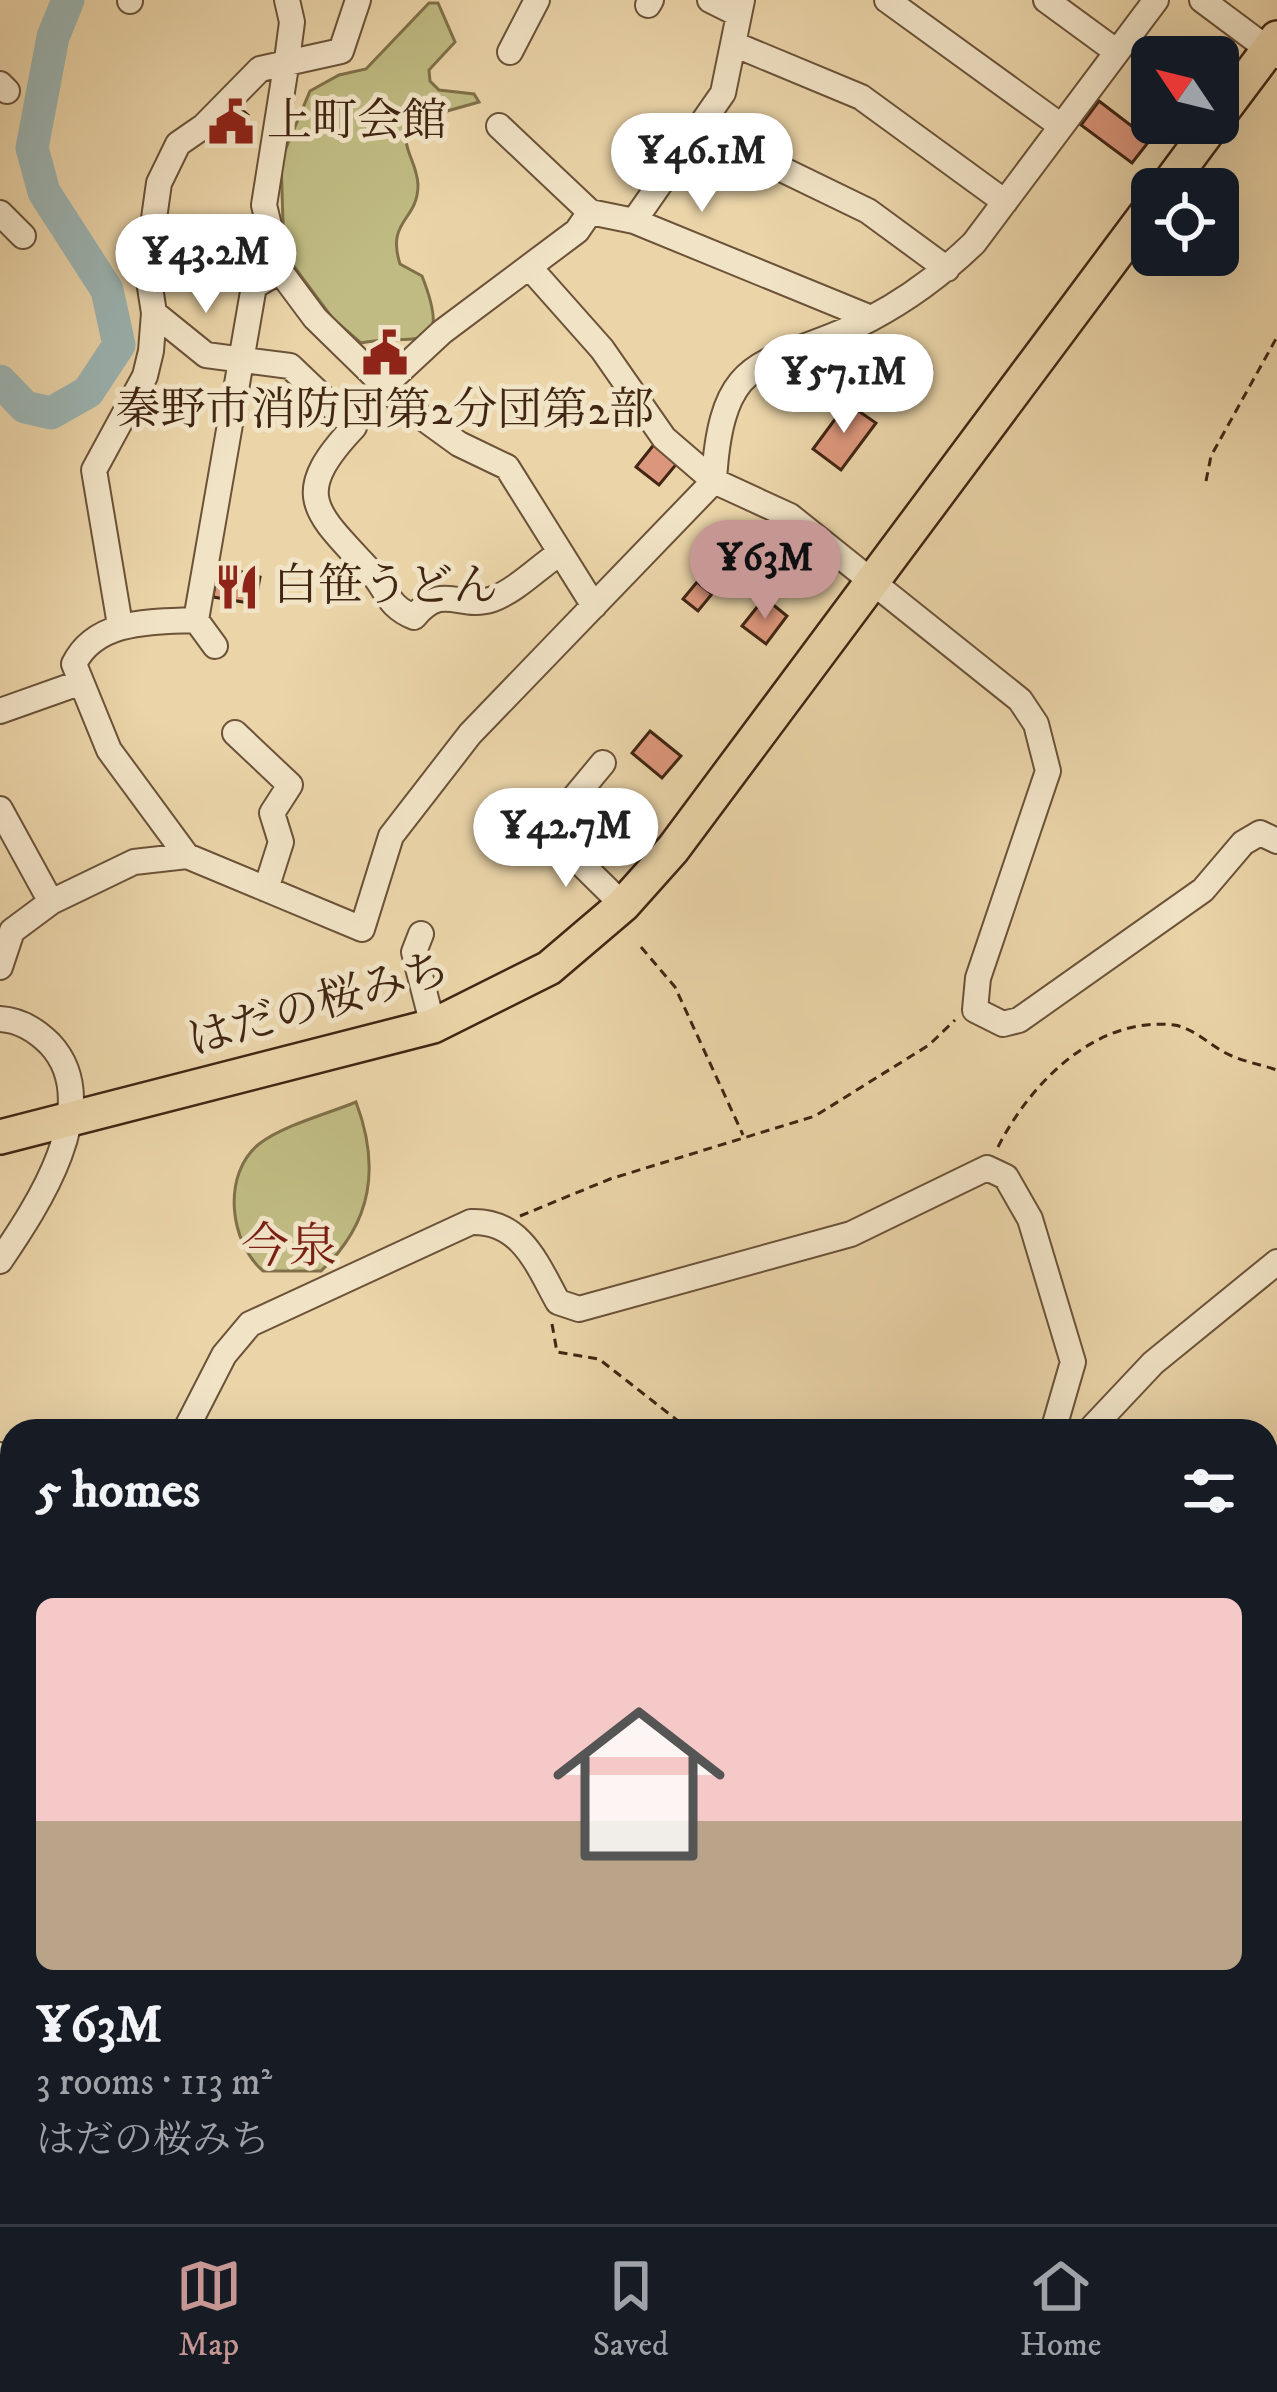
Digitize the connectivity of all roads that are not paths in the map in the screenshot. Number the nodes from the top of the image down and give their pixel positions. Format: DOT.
graph roads {
  1 [pos="287,0"];
  2 [pos="358,0"];
  3 [pos="537,0"];
  4 [pos="710,0"];
  5 [pos="887,0"];
  6 [pos="1046,0"];
  7 [pos="1156,0"];
  8 [pos="1202,0"];
  9 [pos="739,7"];
  10 [pos="736,45"];
  11 [pos="1274,48"];
  12 [pos="510,52"];
  13 [pos="1117,52"];
  14 [pos="287,60"];
  15 [pos="1239,91"];
  16 [pos="499,126"];
  17 [pos="1060,126"];
  18 [pos="699,129"];
  19 [pos="1005,202"];
  20 [pos="590,212"];
  21 [pos="0,213"];
  22 [pos="634,220"];
  23 [pos="1131,234"];
  24 [pos="23,236"];
  25 [pos="531,269"];
  26 [pos="947,269"];
  27 [pos="280,271"];
  28 [pos="154,313"];
  29 [pos="871,318"];
  30 [pos="243,359"];
  31 [pos="385,385"];
  32 [pos="714,482"];
  33 [pos="557,555"];
  34 [pos="873,582"];
  35 [pos="594,607"];
  36 [pos="196,620"];
  37 [pos="120,625"];
  38 [pos="215,646"];
  39 [pos="80,683"];
  40 [pos="0,711"];
  41 [pos="235,733"];
  42 [pos="603,763"];
  43 [pos="0,808"];
  44 [pos="1277,841"];
  45 [pos="187,856"];
  46 [pos="266,889"];
  47 [pos="51,902"];
  48 [pos="622,904"];
  49 [pos="6,927"];
  50 [pos="421,934"];
  51 [pos="0,967"];
  52 [pos="0,1019"];
  53 [pos="434,1026"];
  54 [pos="70,1120"];
  55 [pos="0,1137"];
  56 [pos="0,1262"];
  57 [pos="1277,1262"];
  58 [pos="190,1419"];
  59 [pos="1056,1419"];
  60 [pos="1100,1419"];
  1 -- 14 [label="street"];
  2 -- 14 [label="street"];
  3 -- 12 [label="street"];
  4 -- 9 [label="street"];
  5 -- 17 [label="street"];
  6 -- 13 [label="street"];
  7 -- 13 [label="street"];
  8 -- 11 [label="street"];
  9 -- 10 [label="street"];
  10 -- 18 [label="street"];
  10 -- 19 [label="street"];
  11 -- 15 [label="main road"];
  13 -- 17 [label="street"];
  14 -- 27 [label="street"];
  14 -- 28 [label="street"];
  16 -- 20 [label="street"];
  17 -- 19 [label="street"];
  18 -- 22 [label="street"];
  18 -- 26 [label="street"];
  19 -- 26 [label="street"];
  20 -- 22 [label="street"];
  20 -- 25 [label="street"];
  21 -- 24 [label="street"];
  22 -- 29 [label="street"];
  23 -- 34 [label="main road, はだの桜みち"];
  25 -- 31 [label="street"];
  25 -- 32 [label="street"];
  26 -- 29 [label="street"];
  27 -- 30 [label="street"];
  27 -- 31 [label="street"];
  28 -- 30 [label="street"];
  28 -- 37 [label="street"];
  29 -- 32 [label="street"];
  30 -- 33 [label="street"];
  30 -- 36 [label="street"];
  31 -- 33 [label="street"];
  32 -- 34 [label="street"];
  32 -- 35 [label="street"];
  33 -- 35 [label="street"];
  34 -- 44 [label="street"];
  34 -- 48 [label="main road, はだの桜みち"];
  35 -- 46 [label="street"];
  36 -- 37 [label="street"];
  36 -- 38 [label="street"];
  37 -- 39 [label="street"];
  39 -- 40 [label="street"];
  39 -- 45 [label="street"];
  41 -- 46 [label="street"];
  42 -- 48 [label="street"];
  43 -- 47 [label="street"];
  45 -- 46 [label="street"];
  45 -- 47 [label="street"];
  47 -- 49 [label="street"];
  48 -- 53 [label="main road, はだの桜みち"];
  49 -- 51 [label="street"];
  50 -- 53 [label="street"];
  52 -- 54 [label="street"];
  53 -- 54 [label="main road, はだの桜みち"];
  54 -- 55 [label="main road, はだの桜みち"];
  54 -- 56 [label="street"];
  57 -- 60 [label="street"];
  58 -- 59 [label="street"];
}
